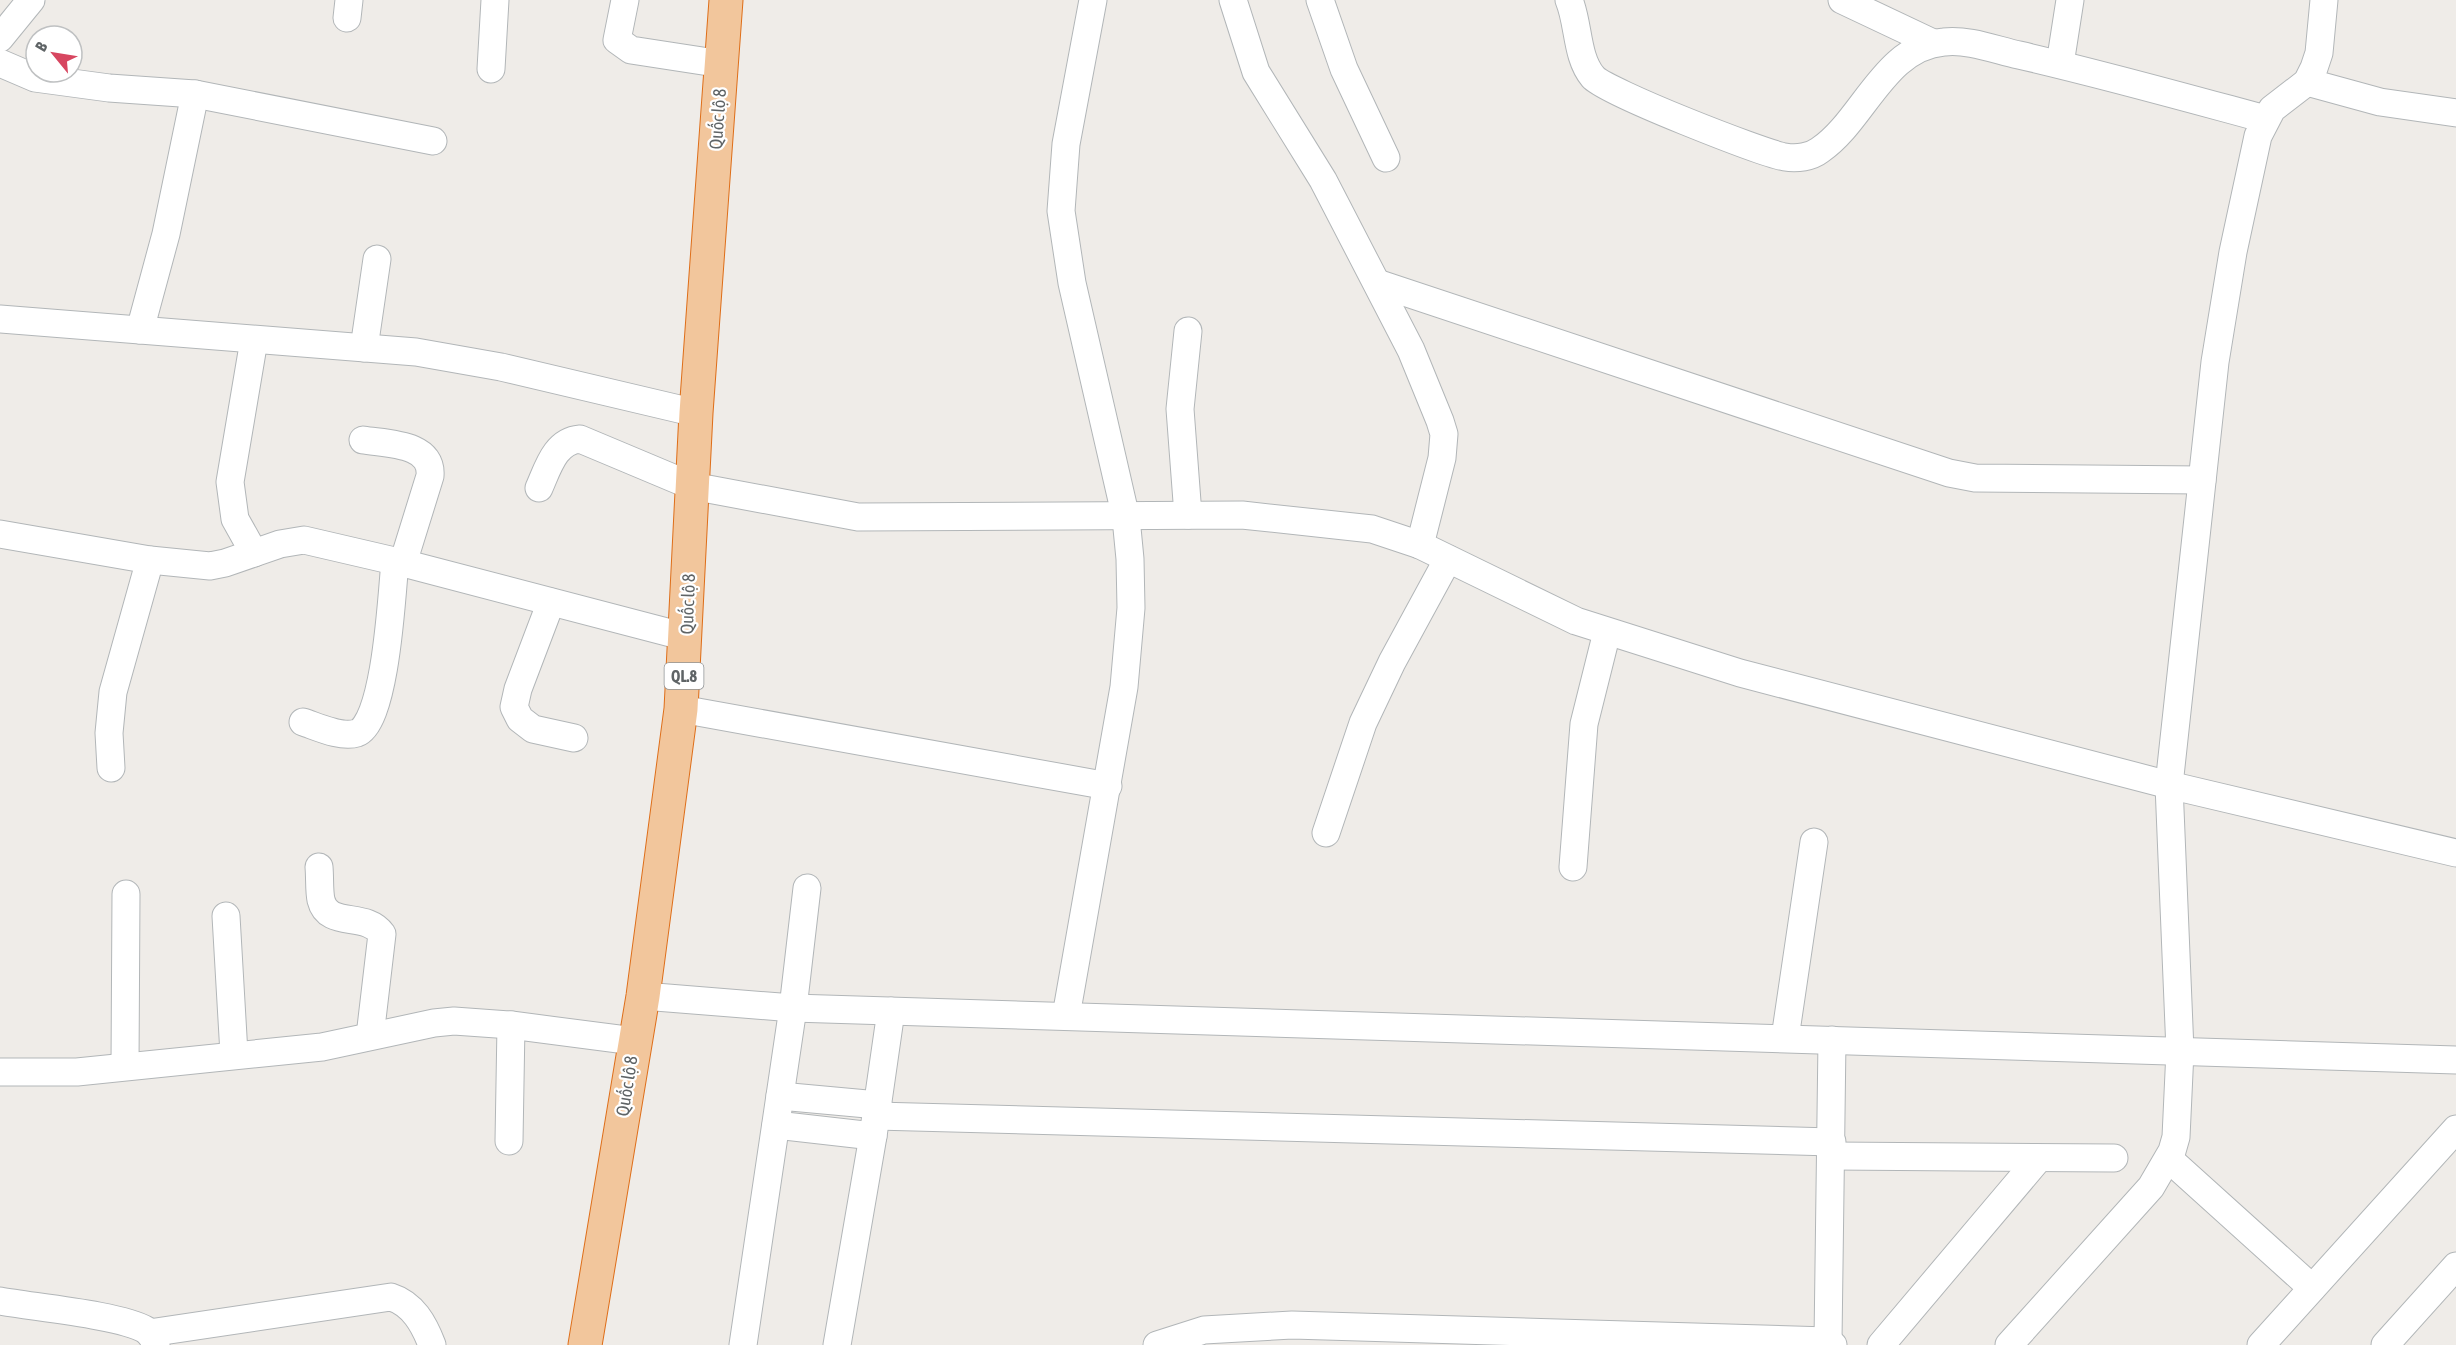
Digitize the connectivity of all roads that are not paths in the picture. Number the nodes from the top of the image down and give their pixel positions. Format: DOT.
graph roads {
  1 [pos="31,0"];
  2 [pos="495,0"];
  3 [pos="625,0"];
  4 [pos="726,0"];
  5 [pos="1093,0"];
  6 [pos="1233,0"];
  7 [pos="1320,0"];
  8 [pos="1569,0"];
  9 [pos="1842,0"];
  10 [pos="2070,0"];
  11 [pos="2324,0"];
  12 [pos="0,38"];
  13 [pos="1933,43"];
  14 [pos="0,63"];
  15 [pos="722,64"];
  16 [pos="2060,64"];
  17 [pos="491,69"];
  18 [pos="2307,82"];
  19 [pos="195,94"];
  20 [pos="2456,113"];
  21 [pos="2265,119"];
  22 [pos="433,141"];
  23 [pos="1386,158"];
  24 [pos="377,259"];
  25 [pos="1377,283"];
  26 [pos="0,319"];
  27 [pos="140,330"];
  28 [pos="1188,332"];
  29 [pos="254,340"];
  30 [pos="364,348"];
  31 [pos="696,413"];
  32 [pos="363,440"];
  33 [pos="2202,480"];
  34 [pos="693,486"];
  35 [pos="539,488"];
  36 [pos="1188,515"];
  37 [pos="1126,518"];
  38 [pos="0,534"];
  39 [pos="1420,545"];
  40 [pos="254,553"];
  41 [pos="1448,559"];
  42 [pos="150,560"];
  43 [pos="399,562"];
  44 [pos="551,602"];
  45 [pos="1607,632"];
  46 [pos="687,637"];
  47 [pos="681,709"];
  48 [pos="303,722"];
  49 [pos="574,738"];
  50 [pos="111,768"];
  51 [pos="2169,785"];
  52 [pos="1108,786"];
  53 [pos="1326,833"];
  54 [pos="1814,842"];
  55 [pos="2456,852"];
  56 [pos="319,867"];
  57 [pos="1572,867"];
  58 [pos="807,888"];
  59 [pos="126,894"];
  60 [pos="226,916"];
  61 [pos="643,996"];
  62 [pos="793,1008"];
  63 [pos="891,1011"];
  64 [pos="1066,1016"];
  65 [pos="511,1025"];
  66 [pos="370,1036"];
  67 [pos="1785,1038"];
  68 [pos="1832,1040"];
  69 [pos="634,1041"];
  70 [pos="2180,1051"];
  71 [pos="234,1054"];
  72 [pos="2456,1060"];
  73 [pos="125,1066"];
  74 [pos="0,1072"];
  75 [pos="780,1096"];
  76 [pos="876,1119"];
  77 [pos="776,1125"];
  78 [pos="2456,1129"];
  79 [pos="509,1141"];
  80 [pos="1832,1149"];
  81 [pos="2039,1158"];
  82 [pos="2114,1158"];
  83 [pos="2169,1159"];
  84 [pos="2456,1266"];
  85 [pos="2312,1288"];
  86 [pos="0,1301"];
  87 [pos="152,1339"];
  88 [pos="1830,1343"];
  89 [pos="432,1345"];
  90 [pos="585,1345"];
  91 [pos="743,1345"];
  92 [pos="837,1345"];
  93 [pos="1156,1345"];
  94 [pos="1881,1345"];
  95 [pos="2009,1345"];
  96 [pos="2261,1345"];
  97 [pos="2385,1345"];
  1 -- 12 [label="street"];
  2 -- 17 [label="street"];
  3 -- 15 [label="street"];
  4 -- 15 [label="highway, Quốc lộ 8 / QL.8"];
  5 -- 37 [label="street"];
  6 -- 25 [label="street"];
  7 -- 23 [label="street"];
  8 -- 13 [label="street"];
  9 -- 13 [label="street"];
  10 -- 16 [label="street"];
  11 -- 18 [label="street"];
  13 -- 16 [label="street"];
  14 -- 19 [label="street"];
  15 -- 31 [label="highway, Quốc lộ 8 / QL.8"];
  16 -- 21 [label="street"];
  18 -- 20 [label="street"];
  18 -- 21 [label="street"];
  19 -- 22 [label="street"];
  19 -- 27 [label="street"];
  21 -- 33 [label="street"];
  24 -- 30 [label="street"];
  25 -- 33 [label="street"];
  25 -- 39 [label="street"];
  26 -- 27 [label="street"];
  27 -- 29 [label="street"];
  28 -- 36 [label="street"];
  29 -- 30 [label="street"];
  29 -- 40 [label="street"];
  30 -- 31 [label="street"];
  31 -- 34 [label="highway, Quốc lộ 8 / QL.8"];
  32 -- 43 [label="street"];
  33 -- 51 [label="street"];
  34 -- 35 [label="street"];
  34 -- 37 [label="street"];
  34 -- 46 [label="highway, Quốc lộ 8 / QL.8"];
  36 -- 37 [label="street"];
  36 -- 39 [label="street"];
  37 -- 52 [label="street"];
  38 -- 42 [label="street"];
  39 -- 41 [label="street"];
  40 -- 42 [label="street"];
  40 -- 43 [label="street"];
  41 -- 45 [label="street"];
  41 -- 53 [label="street"];
  42 -- 50 [label="street"];
  43 -- 44 [label="street"];
  43 -- 48 [label="street"];
  44 -- 46 [label="street"];
  44 -- 49 [label="street"];
  45 -- 51 [label="street"];
  45 -- 57 [label="street"];
  46 -- 47 [label="highway, Quốc lộ 8 / QL.8"];
  47 -- 52 [label="street"];
  47 -- 61 [label="highway, Quốc lộ 8 / QL.8"];
  51 -- 55 [label="street"];
  51 -- 70 [label="street"];
  52 -- 64 [label="street"];
  54 -- 67 [label="street"];
  56 -- 66 [label="street"];
  58 -- 62 [label="street"];
  59 -- 73 [label="street"];
  60 -- 71 [label="street"];
  61 -- 62 [label="street"];
  61 -- 69 [label="highway, Quốc lộ 8 / QL.8"];
  62 -- 63 [label="street"];
  62 -- 75 [label="street"];
  63 -- 64 [label="street"];
  63 -- 76 [label="street"];
  64 -- 67 [label="street"];
  65 -- 66 [label="street"];
  65 -- 69 [label="street"];
  65 -- 79 [label="street"];
  66 -- 71 [label="street"];
  67 -- 68 [label="street"];
  68 -- 70 [label="street"];
  68 -- 80 [label="street"];
  69 -- 90 [label="highway, Quốc lộ 8 / QL.8"];
  70 -- 72 [label="street"];
  70 -- 83 [label="street"];
  71 -- 73 [label="street"];
  73 -- 74 [label="street"];
  75 -- 76 [label="street"];
  75 -- 77 [label="street"];
  76 -- 77 [label="street"];
  76 -- 80 [label="street"];
  76 -- 92 [label="street"];
  77 -- 91 [label="street"];
  78 -- 85 [label="street"];
  80 -- 81 [label="street"];
  80 -- 88 [label="street"];
  81 -- 82 [label="street"];
  81 -- 94 [label="street"];
  83 -- 85 [label="street"];
  83 -- 95 [label="street"];
  84 -- 97 [label="street"];
  85 -- 96 [label="street"];
  86 -- 87 [label="street"];
  87 -- 89 [label="street"];
  88 -- 93 [label="street"];
}
